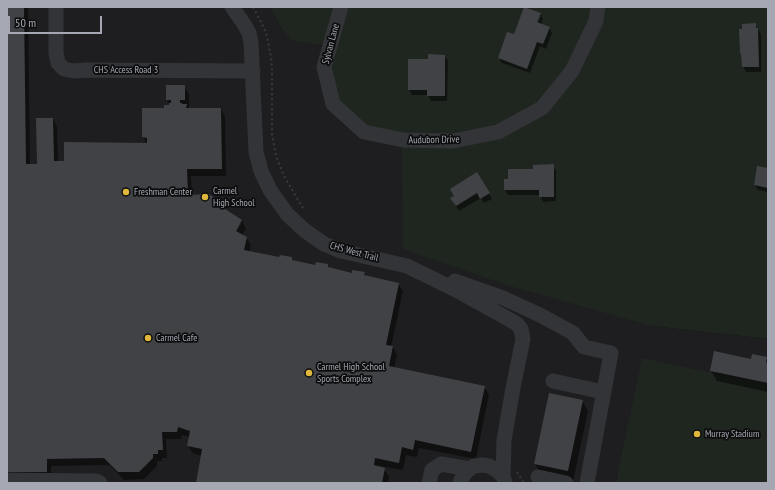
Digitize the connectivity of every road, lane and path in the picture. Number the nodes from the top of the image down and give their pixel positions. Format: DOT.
graph roads {
  1 [pos="56,7"];
  2 [pos="232,7"];
  3 [pos="253,7"];
  4 [pos="341,7"];
  5 [pos="598,7"];
  6 [pos="253,71"];
  7 [pos="333,104"];
  8 [pos="306,213"];
  9 [pos="434,279"];
  10 [pos="553,381"];
  11 [pos="603,392"];
  12 [pos="504,440"];
  13 [pos="477,467"];
  14 [pos="538,477"];
  15 [pos="7,480"];
  16 [pos="505,481"];
  17 [pos="100,483"];
  18 [pos="429,483"];
  19 [pos="460,483"];
  20 [pos="566,483"];
  21 [pos="587,483"];
  1 -- 6 [label="street, CHS Access Road 3"];
  2 -- 6 [label="street, CHS West Trail"];
  3 -- 8 [label="path"];
  4 -- 7 [label="street, Sylvan Lane"];
  5 -- 7 [label="street, Audubon Drive"];
  6 -- 9 [label="street, CHS West Trail"];
  9 -- 11 [label="street"];
  9 -- 12 [label="street, CHS West Trail"];
  10 -- 11 [label="street"];
  11 -- 21 [label="street"];
  12 -- 13 [label="street, CHS West Trail"];
  12 -- 16 [label="street, CHS West Trail"];
  13 -- 16 [label="street"];
  13 -- 18 [label="street"];
  13 -- 19 [label="street, CHS West Trail"];
  14 -- 20 [label="street"];
  15 -- 17 [label="street"];
}
